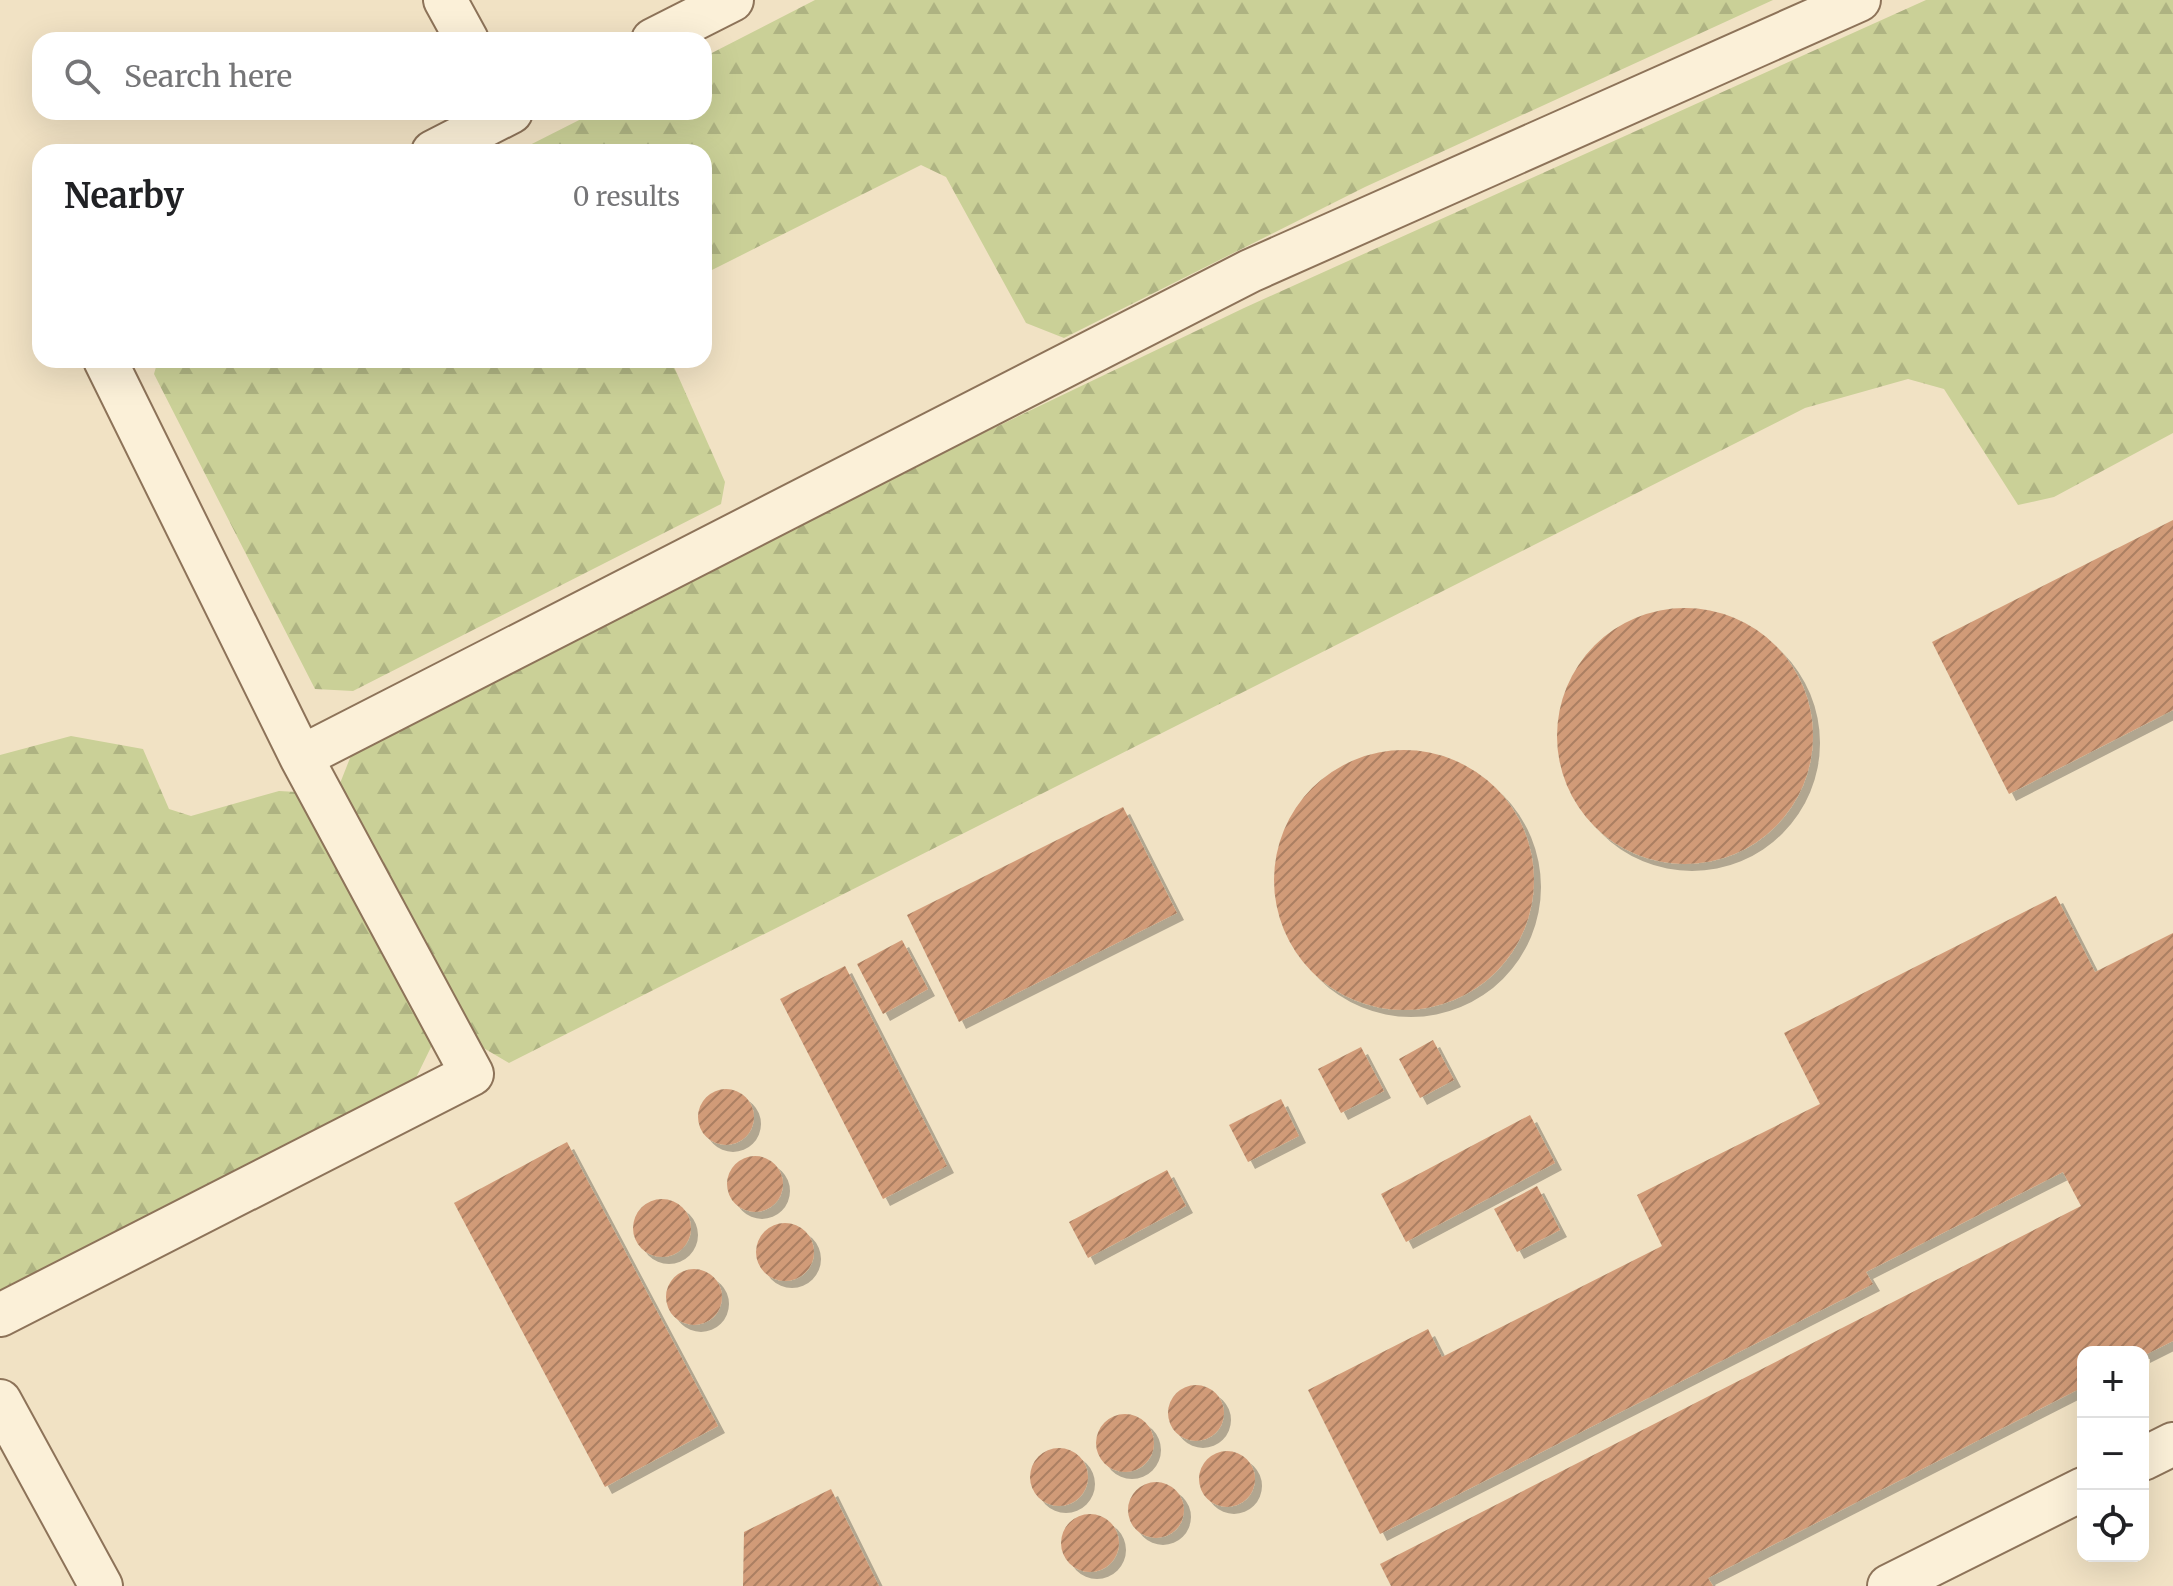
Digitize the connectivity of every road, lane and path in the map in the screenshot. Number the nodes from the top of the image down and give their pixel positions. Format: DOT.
graph roads {
  1 [pos="445,0"];
  2 [pos="732,0"];
  3 [pos="1859,0"];
  4 [pos="463,32"];
  5 [pos="669,32"];
  6 [pos="494,120"];
  7 [pos="448,144"];
  8 [pos="109,368"];
  9 [pos="301,757"];
  10 [pos="0,1315"];
  11 [pos="0,1401"];
  12 [pos="2173,1444"];
  13 [pos="2149,1456"];
  14 [pos="2081,1490"];
  15 [pos="101,1586"];
  16 [pos="1889,1586"];
  1 -- 4 [label="street"];
  2 -- 5 [label="street"];
  3 -- 9 [label="street"];
  6 -- 7 [label="street"];
  8 -- 9 [label="street"];
  9 -- 10 [label="street"];
  11 -- 15 [label="street"];
  12 -- 13 [label="street"];
  14 -- 16 [label="street"];
}
